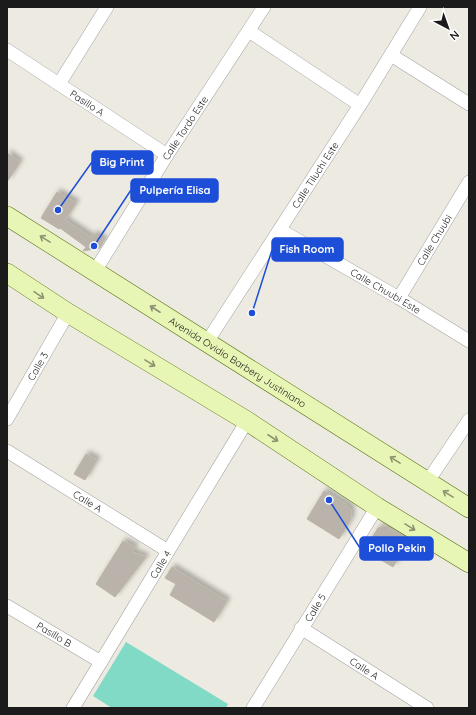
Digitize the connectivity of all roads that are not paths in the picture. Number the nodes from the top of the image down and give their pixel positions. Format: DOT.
graph roads {
  1 [pos="107,7"];
  2 [pos="264,7"];
  3 [pos="420,7"];
  4 [pos="250,31"];
  5 [pos="7,50"];
  6 [pos="391,55"];
  7 [pos="59,84"];
  8 [pos="360,104"];
  9 [pos="469,104"];
  10 [pos="167,156"];
  11 [pos="469,182"];
  12 [pos="7,216"];
  13 [pos="280,230"];
  14 [pos="95,270"];
  15 [pos="7,273"];
  16 [pos="400,298"];
  17 [pos="68,313"];
  18 [pos="469,341"];
  19 [pos="207,342"];
  20 [pos="7,418"];
  21 [pos="469,420"];
  22 [pos="247,421"];
  23 [pos="7,451"];
  24 [pos="428,481"];
  25 [pos="377,507"];
  26 [pos="469,508"];
  27 [pos="168,551"];
  28 [pos="469,563"];
  29 [pos="7,606"];
  30 [pos="301,628"];
  31 [pos="100,662"];
  32 [pos="73,708"];
  33 [pos="253,708"];
  34 [pos="427,708"];
  1 -- 7 [label="street"];
  2 -- 4 [label="street, Calle Tordo Este"];
  3 -- 6 [label="street, Calle Tiluchi Este"];
  4 -- 8 [label="street"];
  4 -- 10 [label="street, Calle Tordo Este"];
  5 -- 7 [label="street, Pasillo A"];
  6 -- 8 [label="street, Calle Tiluchi Este"];
  6 -- 9 [label="street"];
  7 -- 10 [label="street, Pasillo A"];
  8 -- 13 [label="street, Calle Tiluchi Este"];
  10 -- 14 [label="street, Calle Tordo Este"];
  11 -- 16 [label="street, Calle Chuubi"];
  14 -- 12 [label="main road, Avenida Ovidio Barbery Justiniano, one-way"];
  13 -- 16 [label="street, Calle Chuubi Este"];
  13 -- 19 [label="street, Calle Tiluchi Este"];
  19 -- 14 [label="main road, Avenida Ovidio Barbery Justiniano, one-way"];
  15 -- 17 [label="main road, one-way"];
  16 -- 18 [label="street, Calle Chuubi Este"];
  17 -- 20 [label="street, Calle 3"];
  17 -- 22 [label="main road, one-way"];
  24 -- 19 [label="main road, Avenida Ovidio Barbery Justiniano, one-way"];
  21 -- 24 [label="street"];
  22 -- 25 [label="main road, one-way"];
  22 -- 27 [label="street, Calle 4"];
  23 -- 27 [label="street, Calle A"];
  26 -- 24 [label="main road, Avenida Ovidio Barbery Justiniano, one-way"];
  25 -- 28 [label="main road, one-way"];
  25 -- 30 [label="street, Calle 5"];
  27 -- 31 [label="street, Calle 4"];
  29 -- 31 [label="street, Pasillo B"];
  30 -- 33 [label="street, Calle 5"];
  30 -- 34 [label="street, Calle A"];
  31 -- 32 [label="street, Calle 4"];
}
